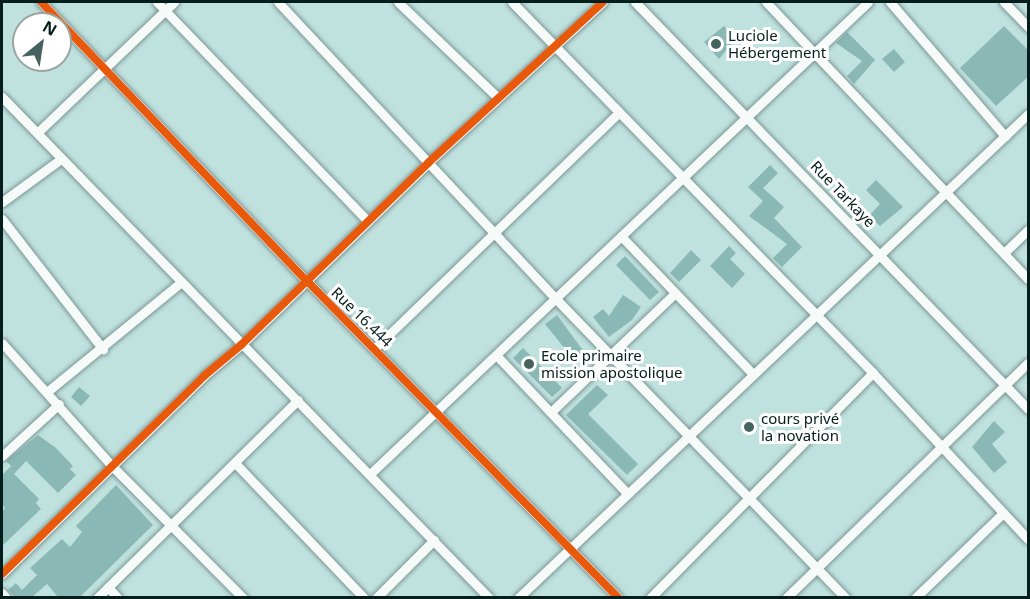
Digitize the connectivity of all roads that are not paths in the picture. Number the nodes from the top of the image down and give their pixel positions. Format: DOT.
graph roads {
  1 [pos="41,2"];
  2 [pos="157,2"];
  3 [pos="174,2"];
  4 [pos="278,2"];
  5 [pos="398,2"];
  6 [pos="512,2"];
  7 [pos="603,2"];
  8 [pos="635,2"];
  9 [pos="766,2"];
  10 [pos="868,2"];
  11 [pos="890,2"];
  12 [pos="1004,2"];
  13 [pos="1021,2"];
  14 [pos="165,10"];
  15 [pos="1012,10"];
  16 [pos="1029,27"];
  17 [pos="554,46"];
  18 [pos="813,53"];
  19 [pos="105,68"];
  20 [pos="2,97"];
  21 [pos="497,97"];
  22 [pos="620,112"];
  23 [pos="1029,114"];
  24 [pos="746,116"];
  25 [pos="37,133"];
  26 [pos="1005,135"];
  27 [pos="61,159"];
  28 [pos="429,162"];
  29 [pos="682,176"];
  30 [pos="944,192"];
  31 [pos="2,202"];
  32 [pos="2,219"];
  33 [pos="368,221"];
  34 [pos="1029,230"];
  35 [pos="494,232"];
  36 [pos="621,236"];
  37 [pos="879,253"];
  38 [pos="1004,253"];
  39 [pos="1029,279"];
  40 [pos="306,281"];
  41 [pos="180,283"];
  42 [pos="675,293"];
  43 [pos="557,300"];
  44 [pos="814,313"];
  45 [pos="2,343"];
  46 [pos="241,345"];
  47 [pos="375,348"];
  48 [pos="103,349"];
  49 [pos="610,355"];
  50 [pos="497,356"];
  51 [pos="1029,363"];
  52 [pos="752,373"];
  53 [pos="873,373"];
  54 [pos="1006,385"];
  55 [pos="48,391"];
  56 [pos="298,400"];
  57 [pos="59,404"];
  58 [pos="1029,410"];
  59 [pos="437,411"];
  60 [pos="551,412"];
  61 [pos="690,436"];
  62 [pos="942,448"];
  63 [pos="2,456"];
  64 [pos="235,463"];
  65 [pos="113,467"];
  66 [pos="370,474"];
  67 [pos="628,494"];
  68 [pos="749,497"];
  69 [pos="1002,514"];
  70 [pos="169,526"];
  71 [pos="1029,539"];
  72 [pos="434,540"];
  73 [pos="570,547"];
  74 [pos="817,567"];
  75 [pos="2,574"];
  76 [pos="108,587"];
  77 [pos="2,593"];
  78 [pos="6,597"];
  79 [pos="97,597"];
  80 [pos="118,597"];
  81 [pos="243,597"];
  82 [pos="364,597"];
  83 [pos="376,597"];
  84 [pos="489,597"];
  85 [pos="518,597"];
  86 [pos="618,597"];
  87 [pos="650,597"];
  88 [pos="786,597"];
  89 [pos="846,597"];
  90 [pos="915,597"];
  1 -- 19 [label="street, Rue 16.444"];
  2 -- 14 [label="street"];
  3 -- 14 [label="street"];
  4 -- 28 [label="street"];
  5 -- 21 [label="street"];
  6 -- 17 [label="street"];
  7 -- 17 [label="street"];
  8 -- 24 [label="street, Rue Tarkaye"];
  9 -- 18 [label="street"];
  10 -- 18 [label="street"];
  11 -- 26 [label="street"];
  12 -- 15 [label="street"];
  13 -- 15 [label="street"];
  14 -- 19 [label="street"];
  14 -- 33 [label="street"];
  15 -- 16 [label="street"];
  17 -- 21 [label="street"];
  17 -- 22 [label="street"];
  18 -- 24 [label="street"];
  18 -- 30 [label="street"];
  19 -- 25 [label="street"];
  19 -- 40 [label="street, Rue 16.444"];
  20 -- 25 [label="street"];
  21 -- 28 [label="street"];
  22 -- 29 [label="street"];
  22 -- 35 [label="street"];
  23 -- 26 [label="street"];
  24 -- 29 [label="street"];
  24 -- 37 [label="street, Rue Tarkaye"];
  25 -- 27 [label="street"];
  26 -- 30 [label="street"];
  27 -- 31 [label="street"];
  27 -- 41 [label="street"];
  28 -- 33 [label="street"];
  28 -- 35 [label="street"];
  29 -- 36 [label="street"];
  29 -- 44 [label="street"];
  30 -- 37 [label="street"];
  30 -- 38 [label="street"];
  32 -- 48 [label="street"];
  33 -- 40 [label="street"];
  34 -- 38 [label="street"];
  35 -- 43 [label="street"];
  35 -- 47 [label="street"];
  36 -- 42 [label="street"];
  36 -- 43 [label="street"];
  37 -- 44 [label="street"];
  37 -- 54 [label="street, Rue Tarkaye"];
  38 -- 39 [label="street"];
  40 -- 46 [label="street"];
  40 -- 47 [label="street, Rue 16.444"];
  41 -- 46 [label="street"];
  41 -- 48 [label="street"];
  42 -- 49 [label="street"];
  42 -- 52 [label="street"];
  43 -- 49 [label="street"];
  43 -- 50 [label="street"];
  44 -- 52 [label="street"];
  44 -- 53 [label="street"];
  45 -- 55 [label="street"];
  46 -- 56 [label="street"];
  46 -- 65 [label="street"];
  47 -- 59 [label="street, Rue 16.444"];
  48 -- 55 [label="street"];
  49 -- 60 [label="street"];
  49 -- 61 [label="street"];
  50 -- 59 [label="street"];
  50 -- 60 [label="street"];
  51 -- 54 [label="street"];
  52 -- 61 [label="street"];
  53 -- 62 [label="street"];
  53 -- 68 [label="street"];
  54 -- 58 [label="street, Rue Tarkaye"];
  54 -- 62 [label="street"];
  55 -- 57 [label="street"];
  56 -- 64 [label="street"];
  56 -- 66 [label="street"];
  57 -- 63 [label="street"];
  57 -- 65 [label="street"];
  59 -- 66 [label="street"];
  59 -- 73 [label="street, Rue 16.444"];
  60 -- 67 [label="street"];
  61 -- 67 [label="street"];
  61 -- 68 [label="street"];
  62 -- 69 [label="street"];
  62 -- 74 [label="street"];
  64 -- 70 [label="street"];
  64 -- 82 [label="street"];
  65 -- 70 [label="street"];
  65 -- 75 [label="street"];
  66 -- 72 [label="street"];
  67 -- 73 [label="street"];
  68 -- 74 [label="street"];
  68 -- 87 [label="street"];
  69 -- 71 [label="street"];
  69 -- 90 [label="street"];
  70 -- 76 [label="street"];
  70 -- 81 [label="street"];
  72 -- 83 [label="street"];
  72 -- 84 [label="street"];
  73 -- 85 [label="street"];
  73 -- 86 [label="street, Rue 16.444"];
  74 -- 88 [label="street"];
  74 -- 89 [label="street"];
  76 -- 79 [label="street"];
  76 -- 80 [label="street"];
  77 -- 78 [label="street"];
}
